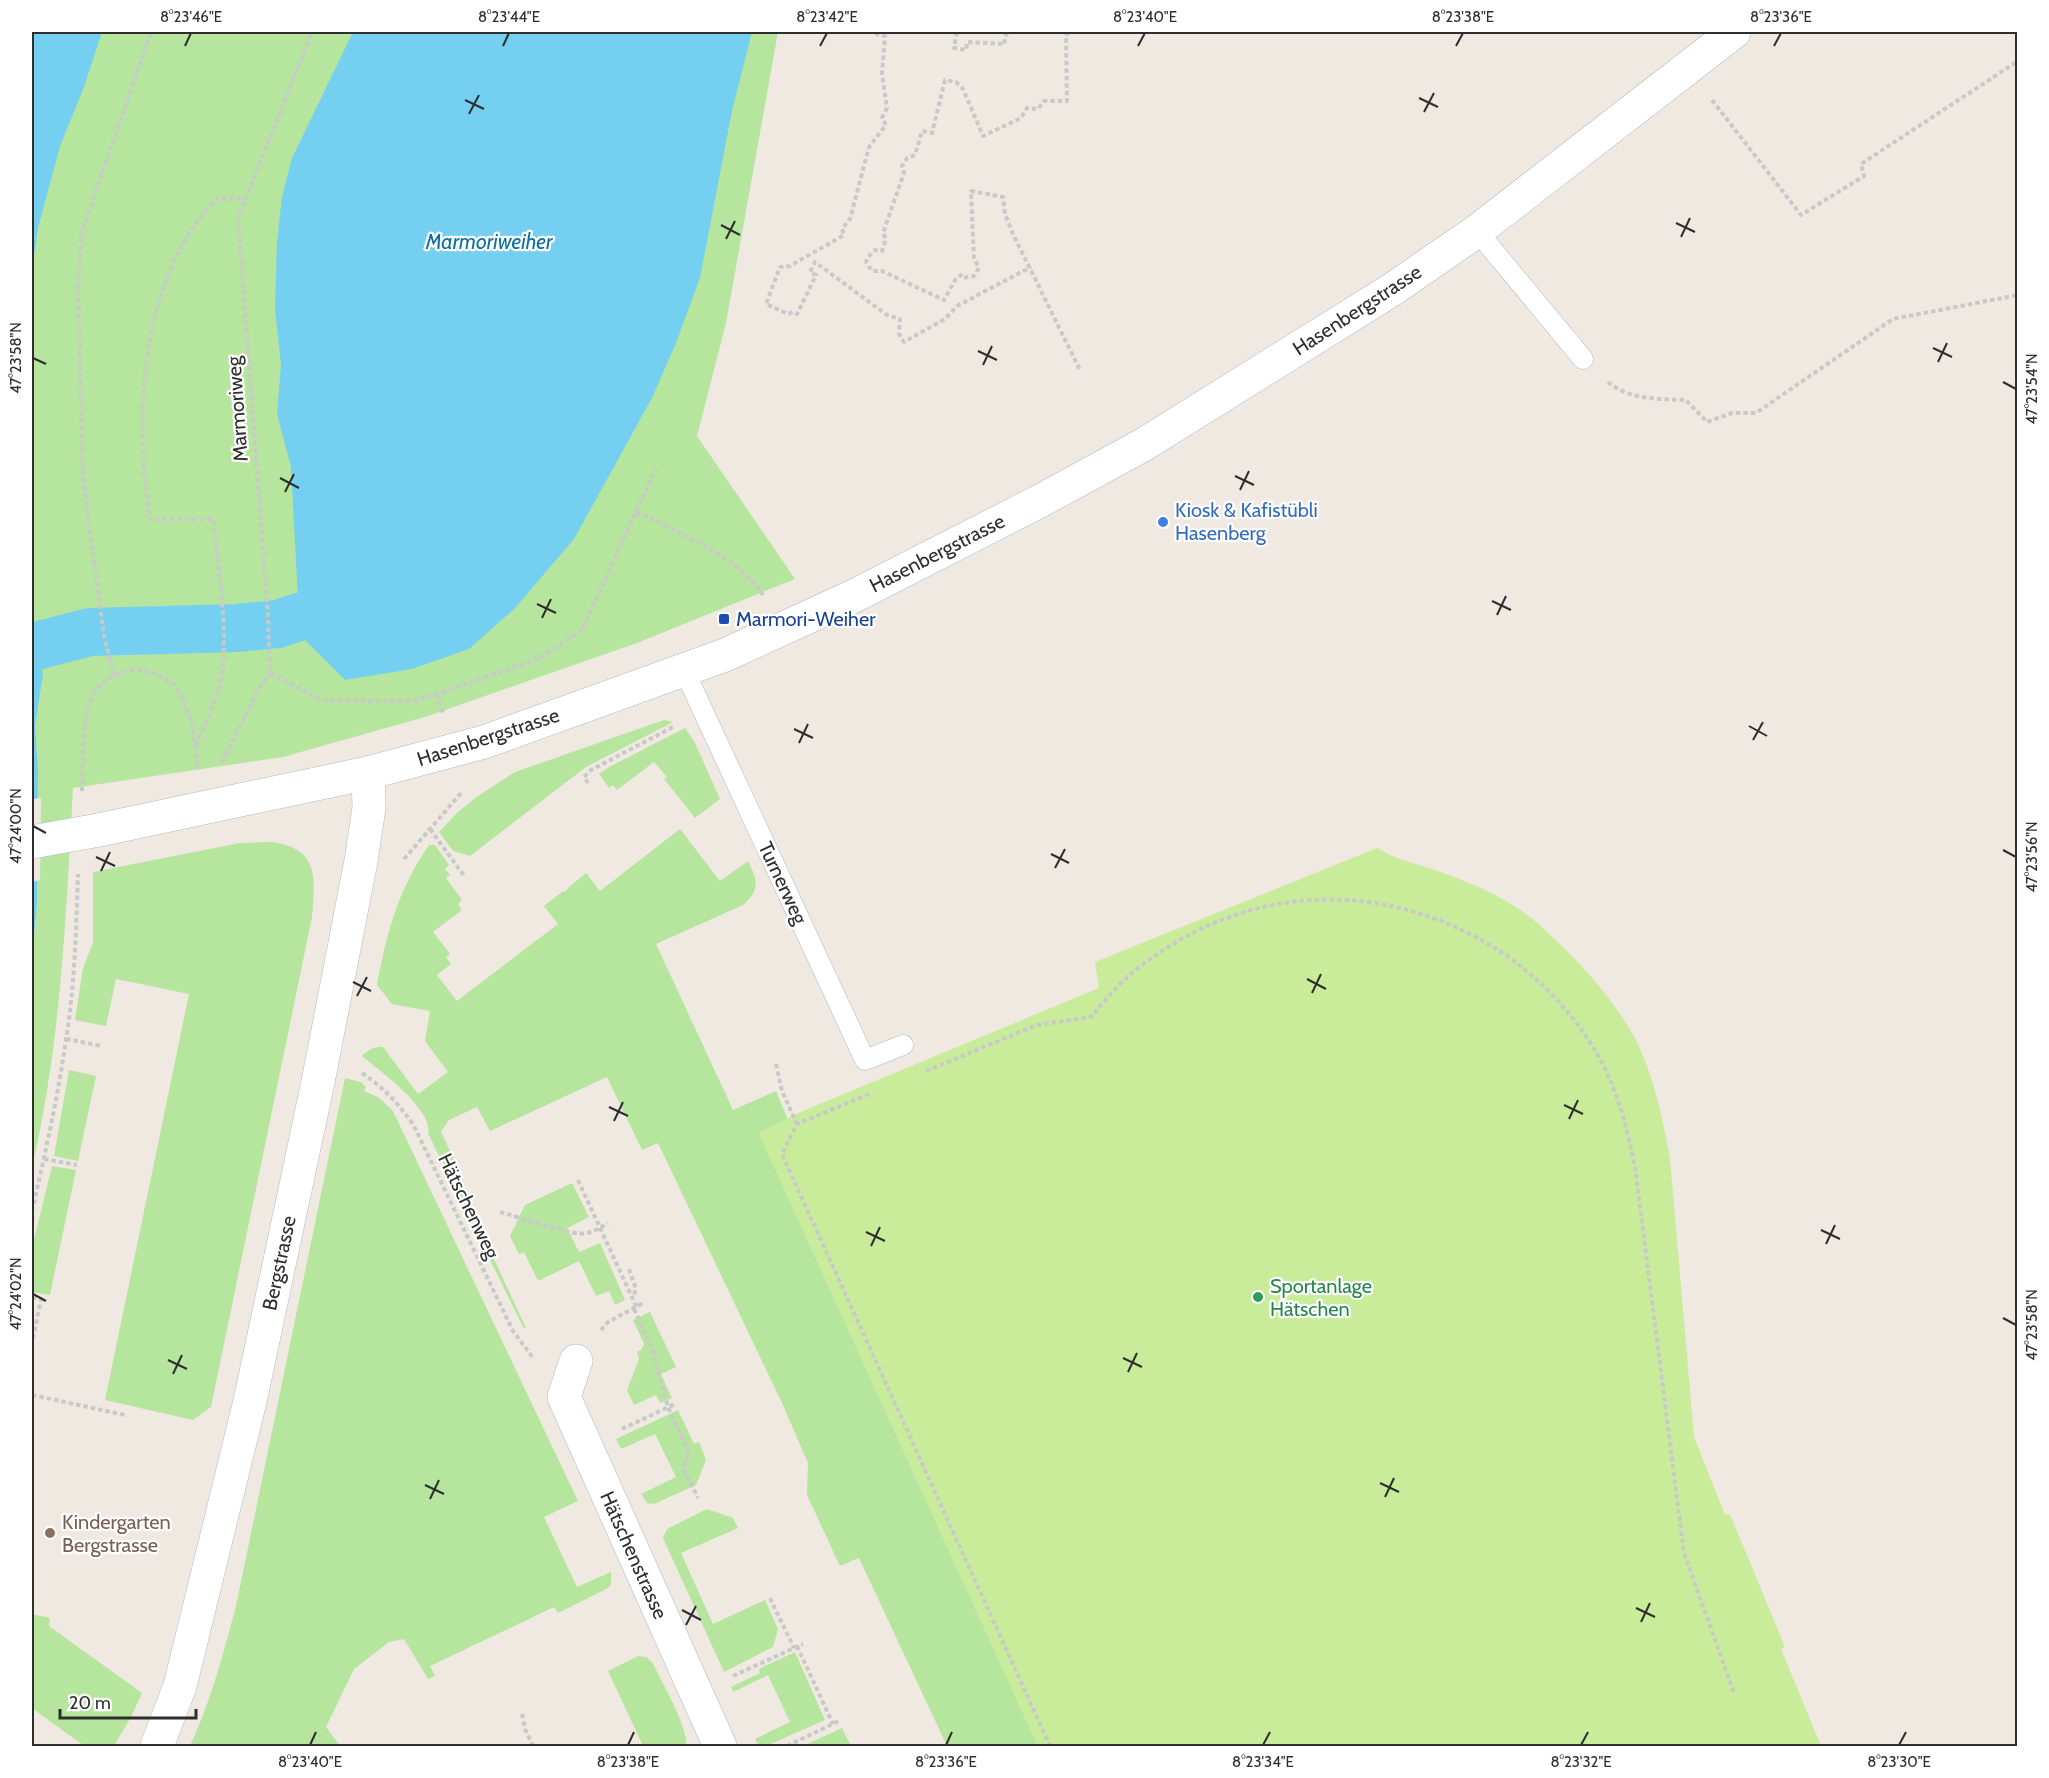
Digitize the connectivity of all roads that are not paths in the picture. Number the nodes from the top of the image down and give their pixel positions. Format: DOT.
graph roads {
  1 [pos="1734,32"];
  2 [pos="1477,231"];
  3 [pos="1583,359"];
  4 [pos="684,670"];
  5 [pos="368,773"];
  6 [pos="32,842"];
  7 [pos="903,1045"];
  8 [pos="576,1361"];
  9 [pos="157,1746"];
  10 [pos="720,1746"];
  1 -- 2 [label="street, Hasenbergstrasse"];
  2 -- 3 [label="lane"];
  2 -- 4 [label="street, Hasenbergstrasse"];
  4 -- 5 [label="street, Hasenbergstrasse"];
  4 -- 7 [label="lane, Turnerweg"];
  5 -- 6 [label="street, Hasenbergstrasse, bridge"];
  5 -- 9 [label="street, Bergstrasse"];
  8 -- 10 [label="street, Hätschenstrasse"];
}
